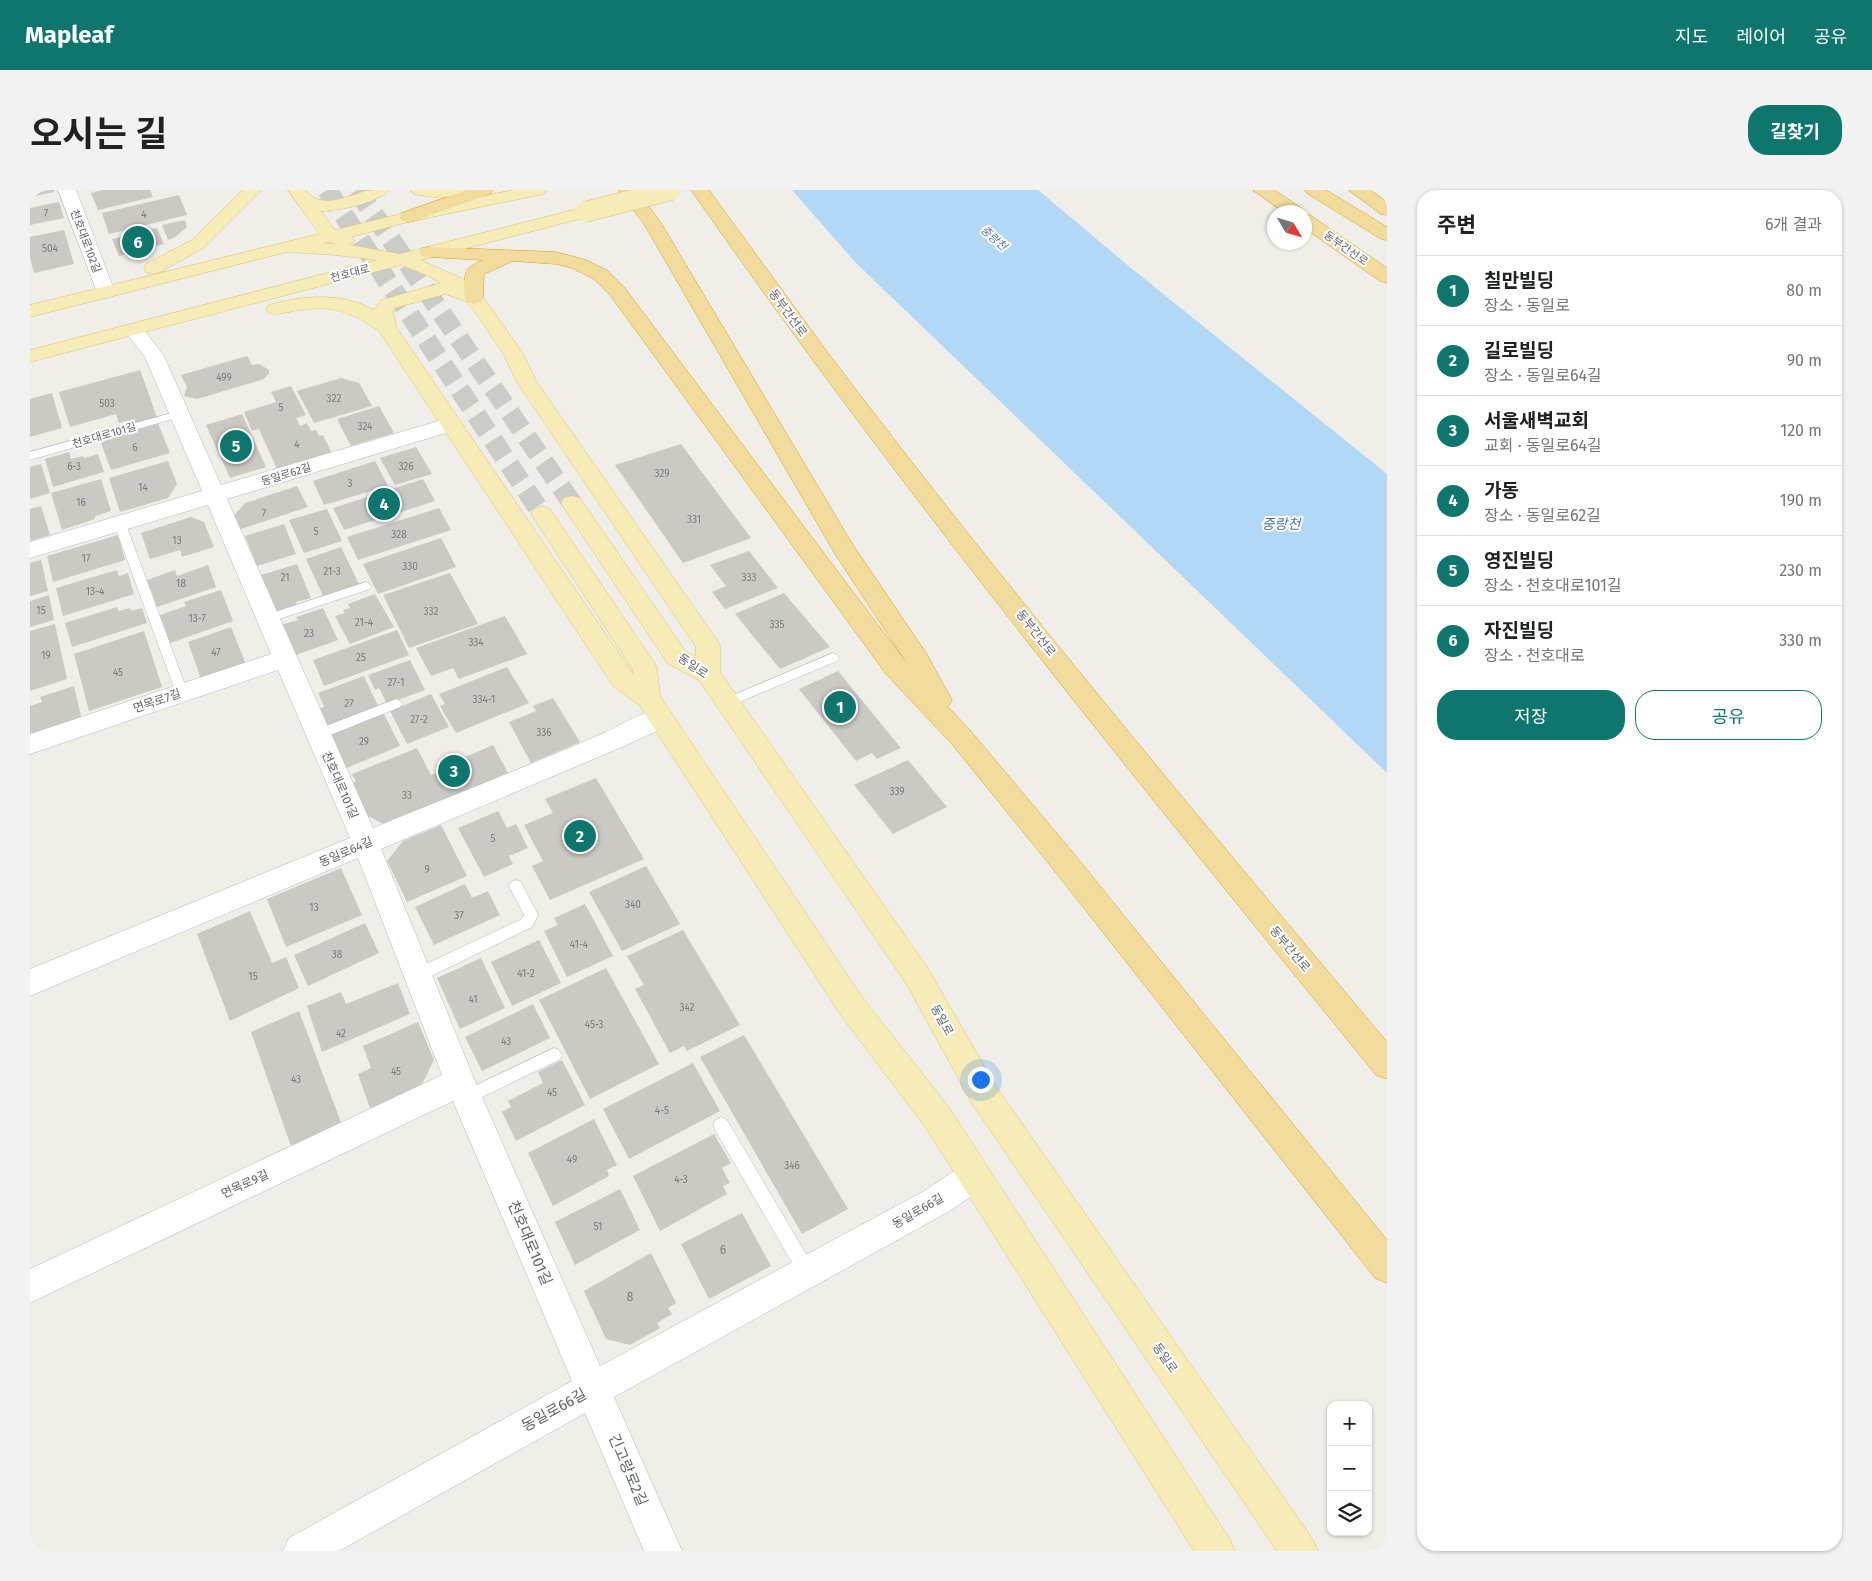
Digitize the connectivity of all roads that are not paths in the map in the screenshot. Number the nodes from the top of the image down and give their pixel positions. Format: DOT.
graph roads {
  1 [pos="67,190"];
  2 [pos="253,190"];
  3 [pos="380,190"];
  4 [pos="420,190"];
  5 [pos="461,190"];
  6 [pos="484,190"];
  7 [pos="538,190"];
  8 [pos="628,190"];
  9 [pos="671,190"];
  10 [pos="700,190"];
  11 [pos="1262,190"];
  12 [pos="1314,190"];
  13 [pos="1358,190"];
  14 [pos="300,195"];
  15 [pos="1284,205"];
  16 [pos="1387,210"];
  17 [pos="408,218"];
  18 [pos="1312,225"];
  19 [pos="1387,235"];
  20 [pos="331,237"];
  21 [pos="287,248"];
  22 [pos="428,252"];
  23 [pos="520,255"];
  24 [pos="402,259"];
  25 [pos="1387,277"];
  26 [pos="106,292"];
  27 [pos="474,298"];
  28 [pos="30,311"];
  29 [pos="180,318"];
  30 [pos="386,327"];
  31 [pos="134,330"];
  32 [pos="30,356"];
  33 [pos="179,414"];
  34 [pos="452,424"];
  35 [pos="30,456"];
  36 [pos="215,496"];
  37 [pos="572,503"];
  38 [pos="542,514"];
  39 [pos="120,524"];
  40 [pos="30,550"];
  41 [pos="366,586"];
  42 [pos="267,619"];
  43 [pos="284,658"];
  44 [pos="833,658"];
  45 [pos="708,673"];
  46 [pos="182,693"];
  47 [pos="728,702"];
  48 [pos="396,704"];
  49 [pos="654,708"];
  50 [pos="318,734"];
  51 [pos="960,736"];
  52 [pos="30,744"];
  53 [pos="366,844"];
  54 [pos="516,886"];
  55 [pos="418,975"];
  56 [pos="30,983"];
  57 [pos="554,1055"];
  58 [pos="1387,1065"];
  59 [pos="464,1089"];
  60 [pos="721,1125"];
  61 [pos="974,1176"];
  62 [pos="1387,1266"];
  63 [pos="807,1272"];
  64 [pos="30,1286"];
  65 [pos="593,1389"];
  66 [pos="302,1551"];
  67 [pos="663,1551"];
  68 [pos="1216,1551"];
  69 [pos="1299,1551"];
  1 -- 26 [label="street, 천호대로102길"];
  2 -- 26 [label="main road"];
  3 -- 14 [label="main road"];
  4 -- 5 [label="main road"];
  6 -- 17 [label="highway"];
  7 -- 17 [label="main road"];
  8 -- 51 [label="highway"];
  9 -- 22 [label="main road, 천호대로, bridge"];
  10 -- 58 [label="highway, 동부간선로"];
  11 -- 15 [label="highway"];
  12 -- 19 [label="highway"];
  13 -- 16 [label="highway"];
  14 -- 20 [label="main road"];
  17 -- 20 [label="main road"];
  18 -- 25 [label="highway, 동부간선로"];
  20 -- 21 [label="main road"];
  20 -- 22 [label="main road"];
  21 -- 24 [label="main road"];
  21 -- 26 [label="main road"];
  22 -- 23 [label="highway"];
  22 -- 24 [label="main road, 천호대로"];
  23 -- 27 [label="highway"];
  23 -- 51 [label="highway"];
  24 -- 27 [label="main road"];
  24 -- 29 [label="main road, 천호대로"];
  26 -- 28 [label="main road"];
  27 -- 30 [label="main road"];
  27 -- 45 [label="main road"];
  29 -- 30 [label="main road"];
  29 -- 31 [label="main road, 천호대로"];
  30 -- 34 [label="main road"];
  31 -- 32 [label="main road, 천호대로"];
  31 -- 33 [label="street, 천호대로101길"];
  33 -- 35 [label="lane, 천호대로101길"];
  33 -- 36 [label="street, 천호대로101길"];
  34 -- 36 [label="street, 동일로62길"];
  34 -- 49 [label="main road"];
  36 -- 39 [label="street, 동일로62길"];
  36 -- 42 [label="street, 천호대로101길"];
  37 -- 45 [label="main road, 동일로"];
  38 -- 49 [label="main road"];
  39 -- 40 [label="street, 동일로62길"];
  39 -- 46 [label="lane"];
  41 -- 42 [label="lane"];
  42 -- 43 [label="street, 천호대로101길"];
  43 -- 46 [label="street, 면목로7길"];
  43 -- 50 [label="street, 천호대로101길"];
  44 -- 47 [label="lane"];
  45 -- 47 [label="main road, 동일로"];
  46 -- 52 [label="street, 면목로7길"];
  47 -- 69 [label="main road, 동일로"];
  48 -- 50 [label="lane"];
  49 -- 53 [label="street, 동일로64길"];
  49 -- 61 [label="main road"];
  50 -- 53 [label="street, 천호대로101길"];
  51 -- 62 [label="highway"];
  53 -- 55 [label="street, 천호대로101길"];
  53 -- 56 [label="street, 동일로64길"];
  54 -- 55 [label="lane"];
  55 -- 59 [label="street, 천호대로101길"];
  57 -- 59 [label="lane"];
  59 -- 64 [label="street, 면목로9길"];
  59 -- 65 [label="street, 천호대로101길"];
  60 -- 63 [label="lane"];
  61 -- 63 [label="street, 동일로66길"];
  61 -- 68 [label="main road"];
  63 -- 65 [label="street, 동일로66길"];
  65 -- 66 [label="street, 동일로66길"];
  65 -- 67 [label="street, 긴고랑로2길"];
}
